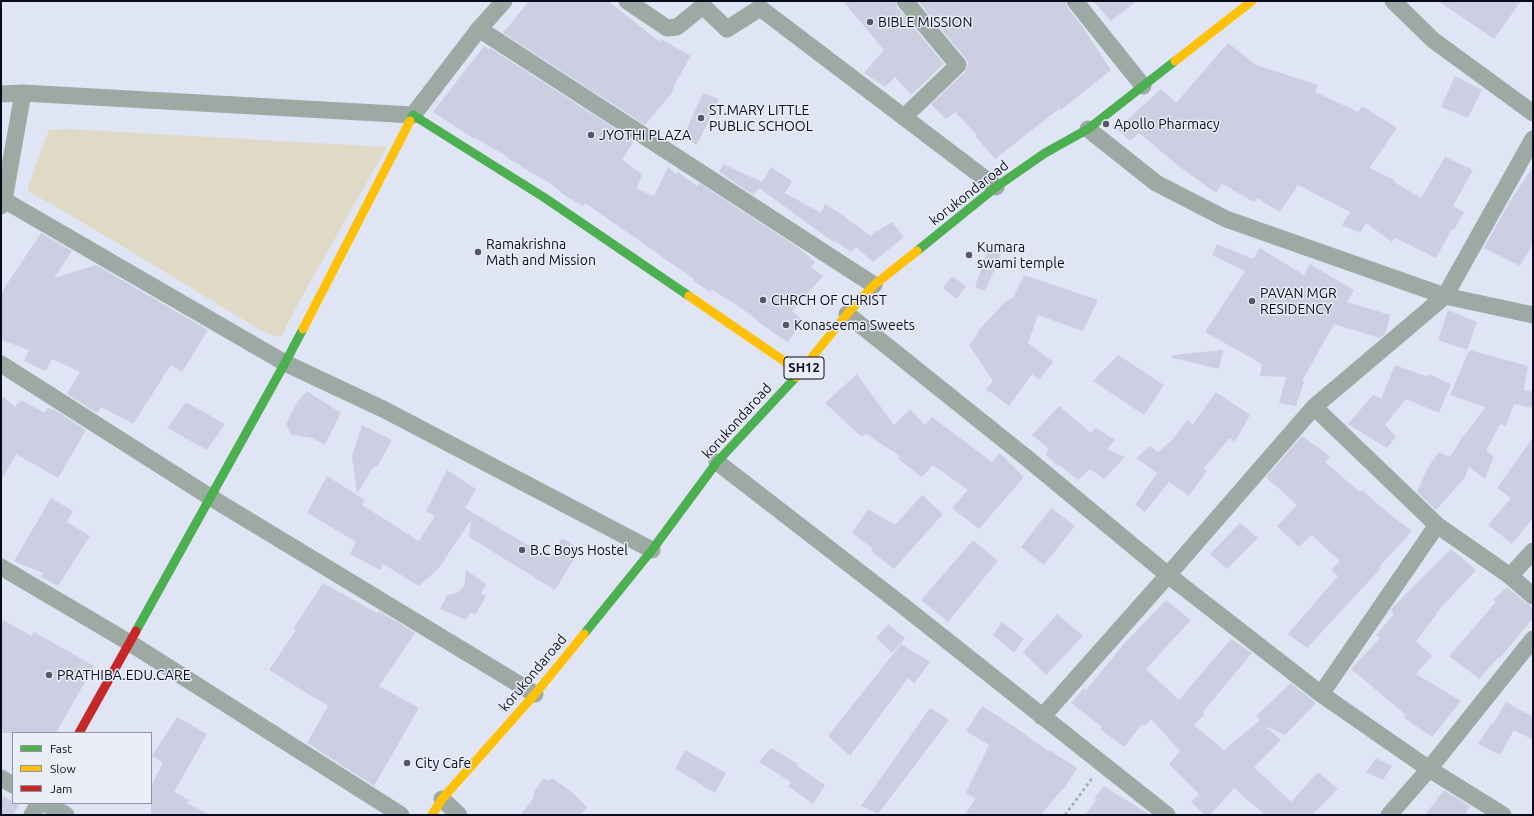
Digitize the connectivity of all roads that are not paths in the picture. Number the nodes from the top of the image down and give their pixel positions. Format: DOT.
graph roads {
  1 [pos="504,1"];
  2 [pos="627,1"];
  3 [pos="905,1"];
  4 [pos="1075,1"];
  5 [pos="1252,1"];
  6 [pos="1393,1"];
  7 [pos="479,29"];
  8 [pos="1143,86"];
  9 [pos="23,93"];
  10 [pos="1,94"];
  11 [pos="1533,113"];
  12 [pos="413,115"];
  13 [pos="904,118"];
  14 [pos="1088,129"];
  15 [pos="1533,139"];
  16 [pos="996,187"];
  17 [pos="3,203"];
  18 [pos="874,285"];
  19 [pos="1445,296"];
  20 [pos="847,314"];
  21 [pos="1533,315"];
  22 [pos="1,364"];
  23 [pos="285,364"];
  24 [pos="800,372"];
  25 [pos="1314,407"];
  26 [pos="717,462"];
  27 [pos="210,497"];
  28 [pos="1437,525"];
  29 [pos="652,550"];
  30 [pos="1533,551"];
  31 [pos="1,567"];
  32 [pos="1168,575"];
  33 [pos="1510,576"];
  34 [pos="1533,596"];
  35 [pos="1533,639"];
  36 [pos="130,642"];
  37 [pos="535,694"];
  38 [pos="1321,694"];
  39 [pos="1042,717"];
  40 [pos="79,732"];
  41 [pos="1429,769"];
  42 [pos="1,778"];
  43 [pos="12,784"];
  44 [pos="442,799"];
  45 [pos="38,804"];
  46 [pos="46,804"];
  47 [pos="32,815"];
  48 [pos="66,815"];
  49 [pos="401,815"];
  50 [pos="432,815"];
  51 [pos="459,815"];
  52 [pos="1167,815"];
  53 [pos="1389,815"];
  54 [pos="1503,815"];
  1 -- 7 [label="street"];
  2 -- 13 [label="street"];
  3 -- 13 [label="street"];
  4 -- 8 [label="street"];
  5 -- 8 [label="main road, korukondaroad / SH12"];
  6 -- 11 [label="street"];
  7 -- 12 [label="street"];
  7 -- 18 [label="street"];
  8 -- 14 [label="main road, korukondaroad / SH12"];
  9 -- 10 [label="street"];
  9 -- 12 [label="street"];
  9 -- 17 [label="street"];
  12 -- 23 [label="main road"];
  12 -- 24 [label="main road"];
  13 -- 16 [label="street"];
  14 -- 16 [label="main road, korukondaroad / SH12"];
  14 -- 19 [label="street"];
  15 -- 19 [label="street"];
  16 -- 18 [label="main road, korukondaroad / SH12"];
  17 -- 23 [label="street"];
  18 -- 20 [label="main road, korukondaroad / SH12"];
  19 -- 21 [label="street"];
  19 -- 25 [label="street"];
  20 -- 24 [label="main road, korukondaroad / SH12"];
  20 -- 32 [label="street"];
  22 -- 27 [label="street"];
  23 -- 27 [label="main road"];
  23 -- 29 [label="street"];
  24 -- 26 [label="main road, korukondaroad / SH12"];
  25 -- 28 [label="street"];
  25 -- 32 [label="street"];
  26 -- 29 [label="main road, korukondaroad / SH12"];
  26 -- 39 [label="street"];
  27 -- 36 [label="main road"];
  27 -- 37 [label="street"];
  28 -- 33 [label="street"];
  28 -- 38 [label="street"];
  29 -- 37 [label="main road, korukondaroad / SH12"];
  30 -- 33 [label="street"];
  31 -- 36 [label="street"];
  32 -- 38 [label="street"];
  32 -- 39 [label="street"];
  33 -- 34 [label="street"];
  35 -- 41 [label="street"];
  36 -- 40 [label="main road"];
  36 -- 49 [label="street"];
  37 -- 44 [label="main road, korukondaroad / SH12"];
  38 -- 41 [label="street"];
  39 -- 52 [label="street"];
  41 -- 53 [label="street"];
  41 -- 54 [label="street"];
  42 -- 43 [label="street"];
  44 -- 50 [label="main road, korukondaroad / SH12"];
  44 -- 51 [label="street"];
  45 -- 47 [label="street"];
  46 -- 48 [label="street"];
}
